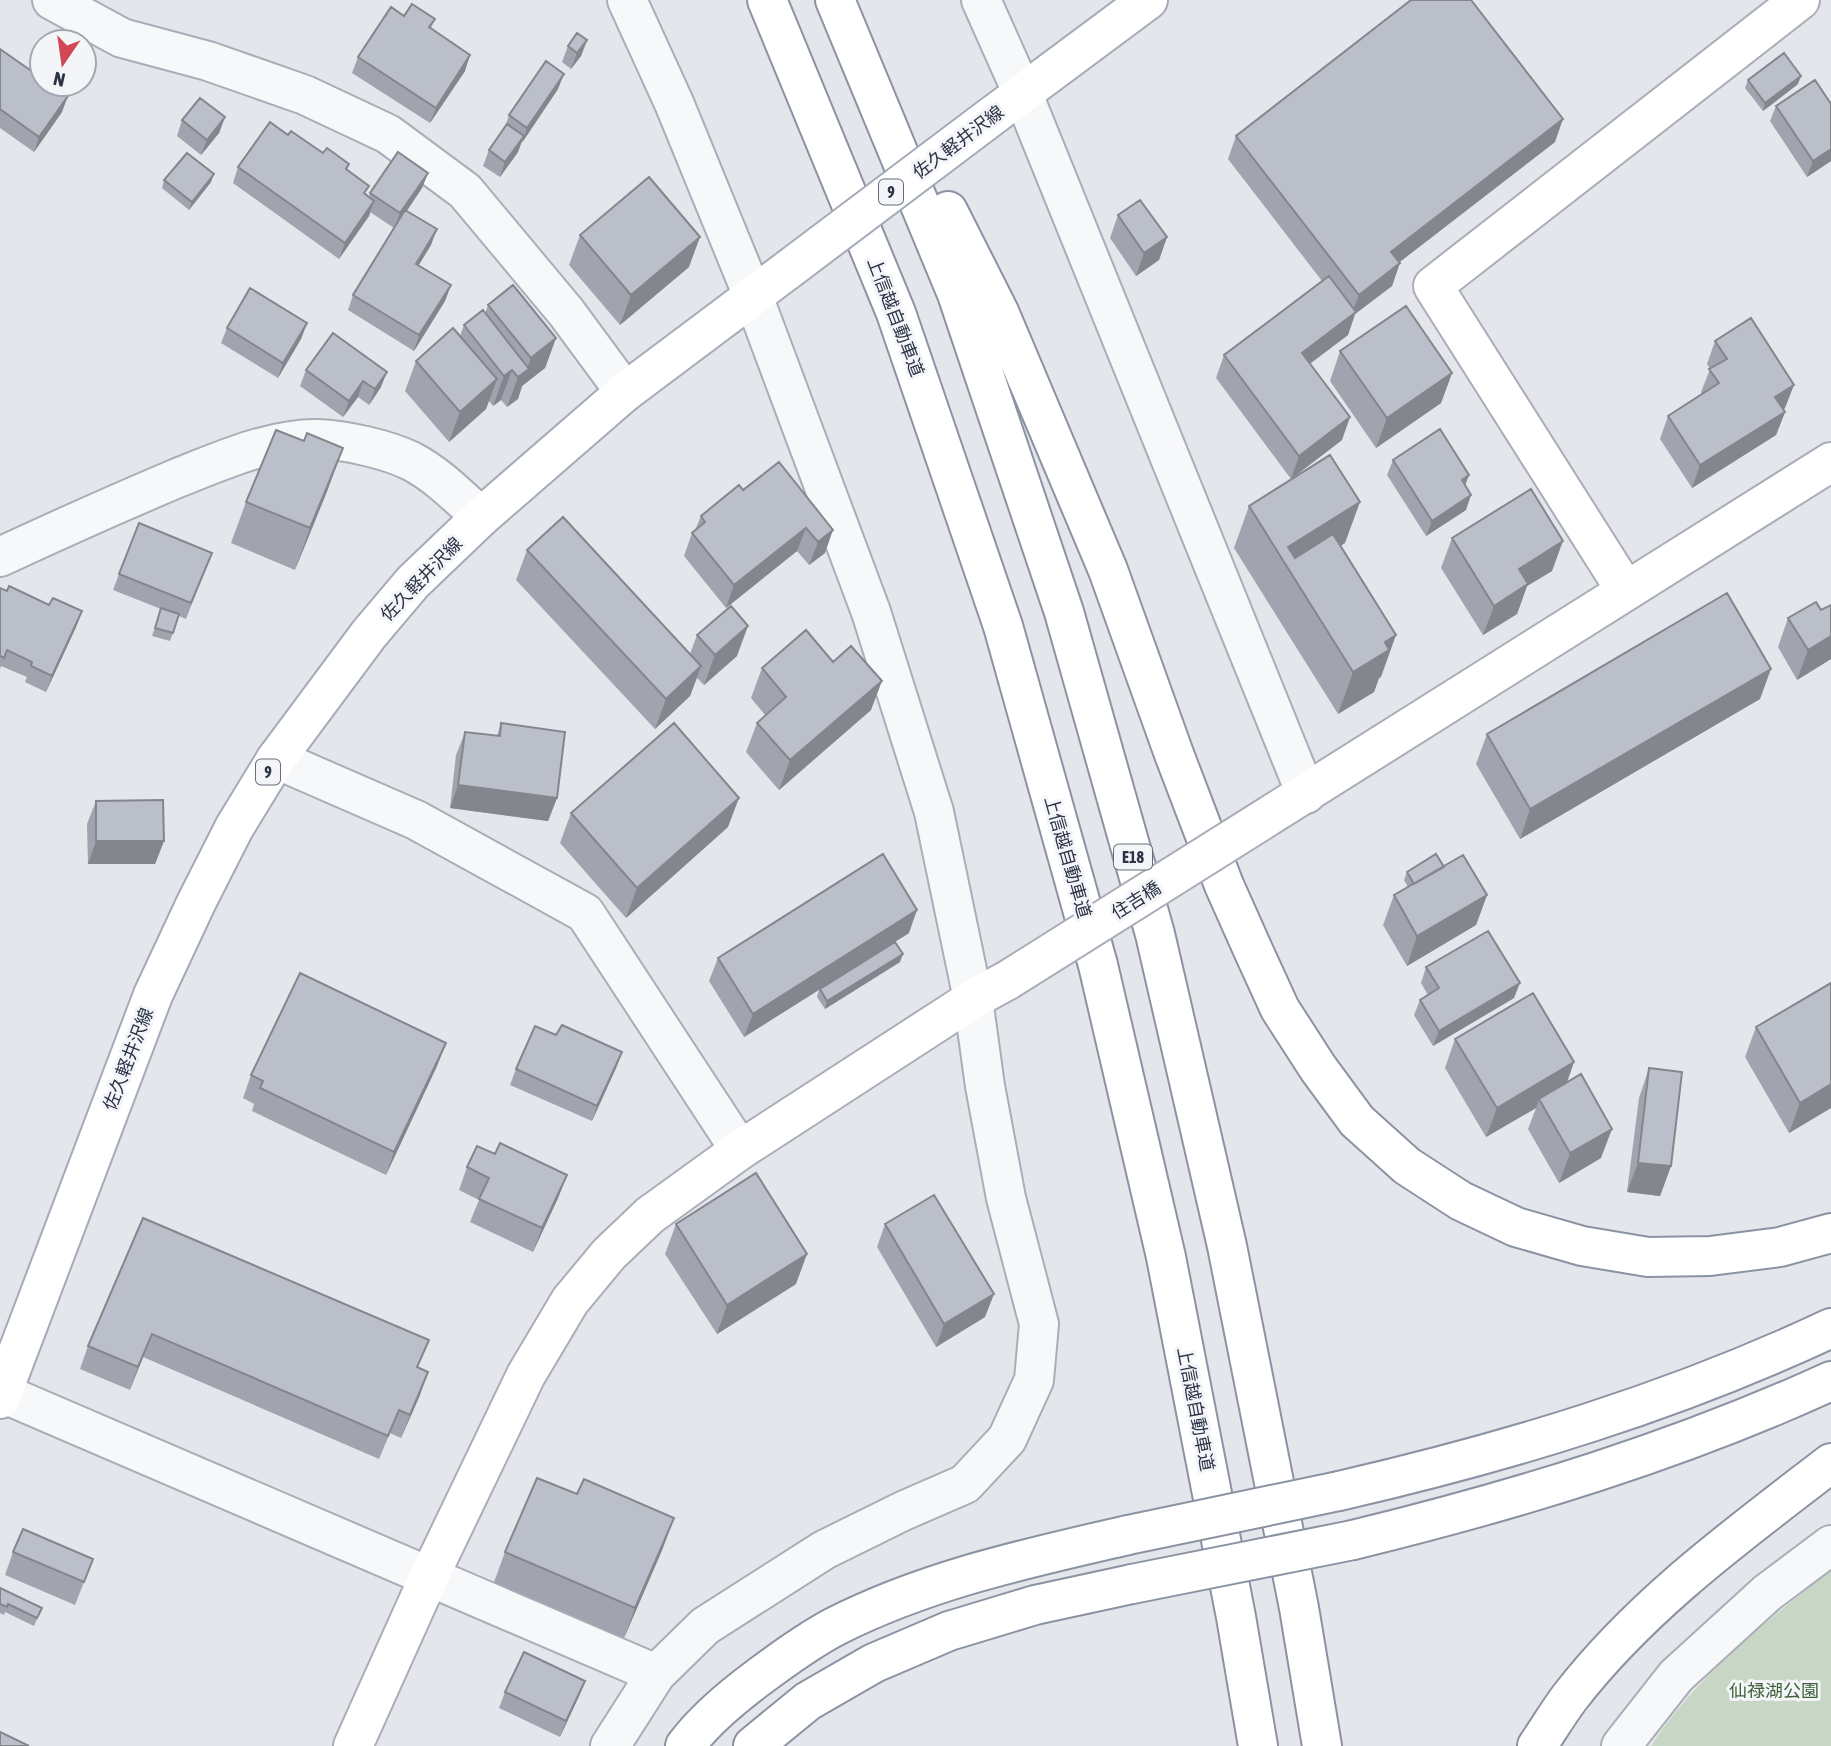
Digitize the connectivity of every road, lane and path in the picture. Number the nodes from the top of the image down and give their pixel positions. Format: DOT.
graph roads {
  1 [pos="627,0"];
  2 [pos="767,0"];
  3 [pos="835,0"];
  4 [pos="841,0"];
  5 [pos="981,0"];
  6 [pos="1148,0"];
  7 [pos="1800,0"];
  8 [pos="61,2"];
  9 [pos="1022,92"];
  10 [pos="753,296"];
  11 [pos="625,393"];
  12 [pos="1831,462"];
  13 [pos="481,517"];
  14 [pos="0,557"];
  15 [pos="1626,591"];
  16 [pos="276,759"];
  17 [pos="1306,794"];
  18 [pos="1098,965"];
  19 [pos="973,999"];
  20 [pos="740,1150"];
  21 [pos="1831,1233"];
  22 [pos="1831,1328"];
  23 [pos="1831,1381"];
  24 [pos="1,1396"];
  25 [pos="1831,1462"];
  26 [pos="1831,1545"];
  27 [pos="429,1577"];
  28 [pos="656,1674"];
  29 [pos="353,1746"];
  30 [pos="610,1746"];
  31 [pos="685,1746"];
  32 [pos="753,1746"];
  33 [pos="1235,1746"];
  34 [pos="1258,1746"];
  35 [pos="1322,1746"];
  36 [pos="1537,1746"];
  37 [pos="1621,1746"];
  1 -- 10 [label="street"];
  2 -- 18 [label="main road, 上信越自動車道"];
  3 -- 35 [label="main road, E18"];
  4 -- 21 [label="main road"];
  5 -- 9 [label="street"];
  6 -- 9 [label="main road, 佐久軽井沢線 / 9"];
  7 -- 15 [label="main road"];
  8 -- 11 [label="street"];
  9 -- 10 [label="main road, 佐久軽井沢線 / 9, bridge"];
  9 -- 17 [label="street"];
  10 -- 11 [label="main road, 佐久軽井沢線 / 9"];
  10 -- 19 [label="street"];
  11 -- 13 [label="main road, 佐久軽井沢線 / 9"];
  12 -- 15 [label="main road, 住吉橋"];
  13 -- 14 [label="street"];
  13 -- 16 [label="main road, 佐久軽井沢線 / 9"];
  15 -- 17 [label="main road, 住吉橋"];
  16 -- 20 [label="street"];
  16 -- 24 [label="main road, 佐久軽井沢線 / 9"];
  17 -- 19 [label="main road, 住吉橋, bridge"];
  18 -- 33 [label="main road"];
  18 -- 34 [label="main road, 上信越自動車道"];
  19 -- 20 [label="main road, 住吉橋"];
  19 -- 28 [label="street"];
  20 -- 27 [label="main road, 住吉橋"];
  22 -- 31 [label="main road, bridge"];
  23 -- 32 [label="main road, bridge"];
  24 -- 27 [label="street"];
  25 -- 36 [label="main road"];
  26 -- 37 [label="street"];
  27 -- 28 [label="street"];
  27 -- 29 [label="main road, 住吉橋"];
  28 -- 30 [label="street"];
}
